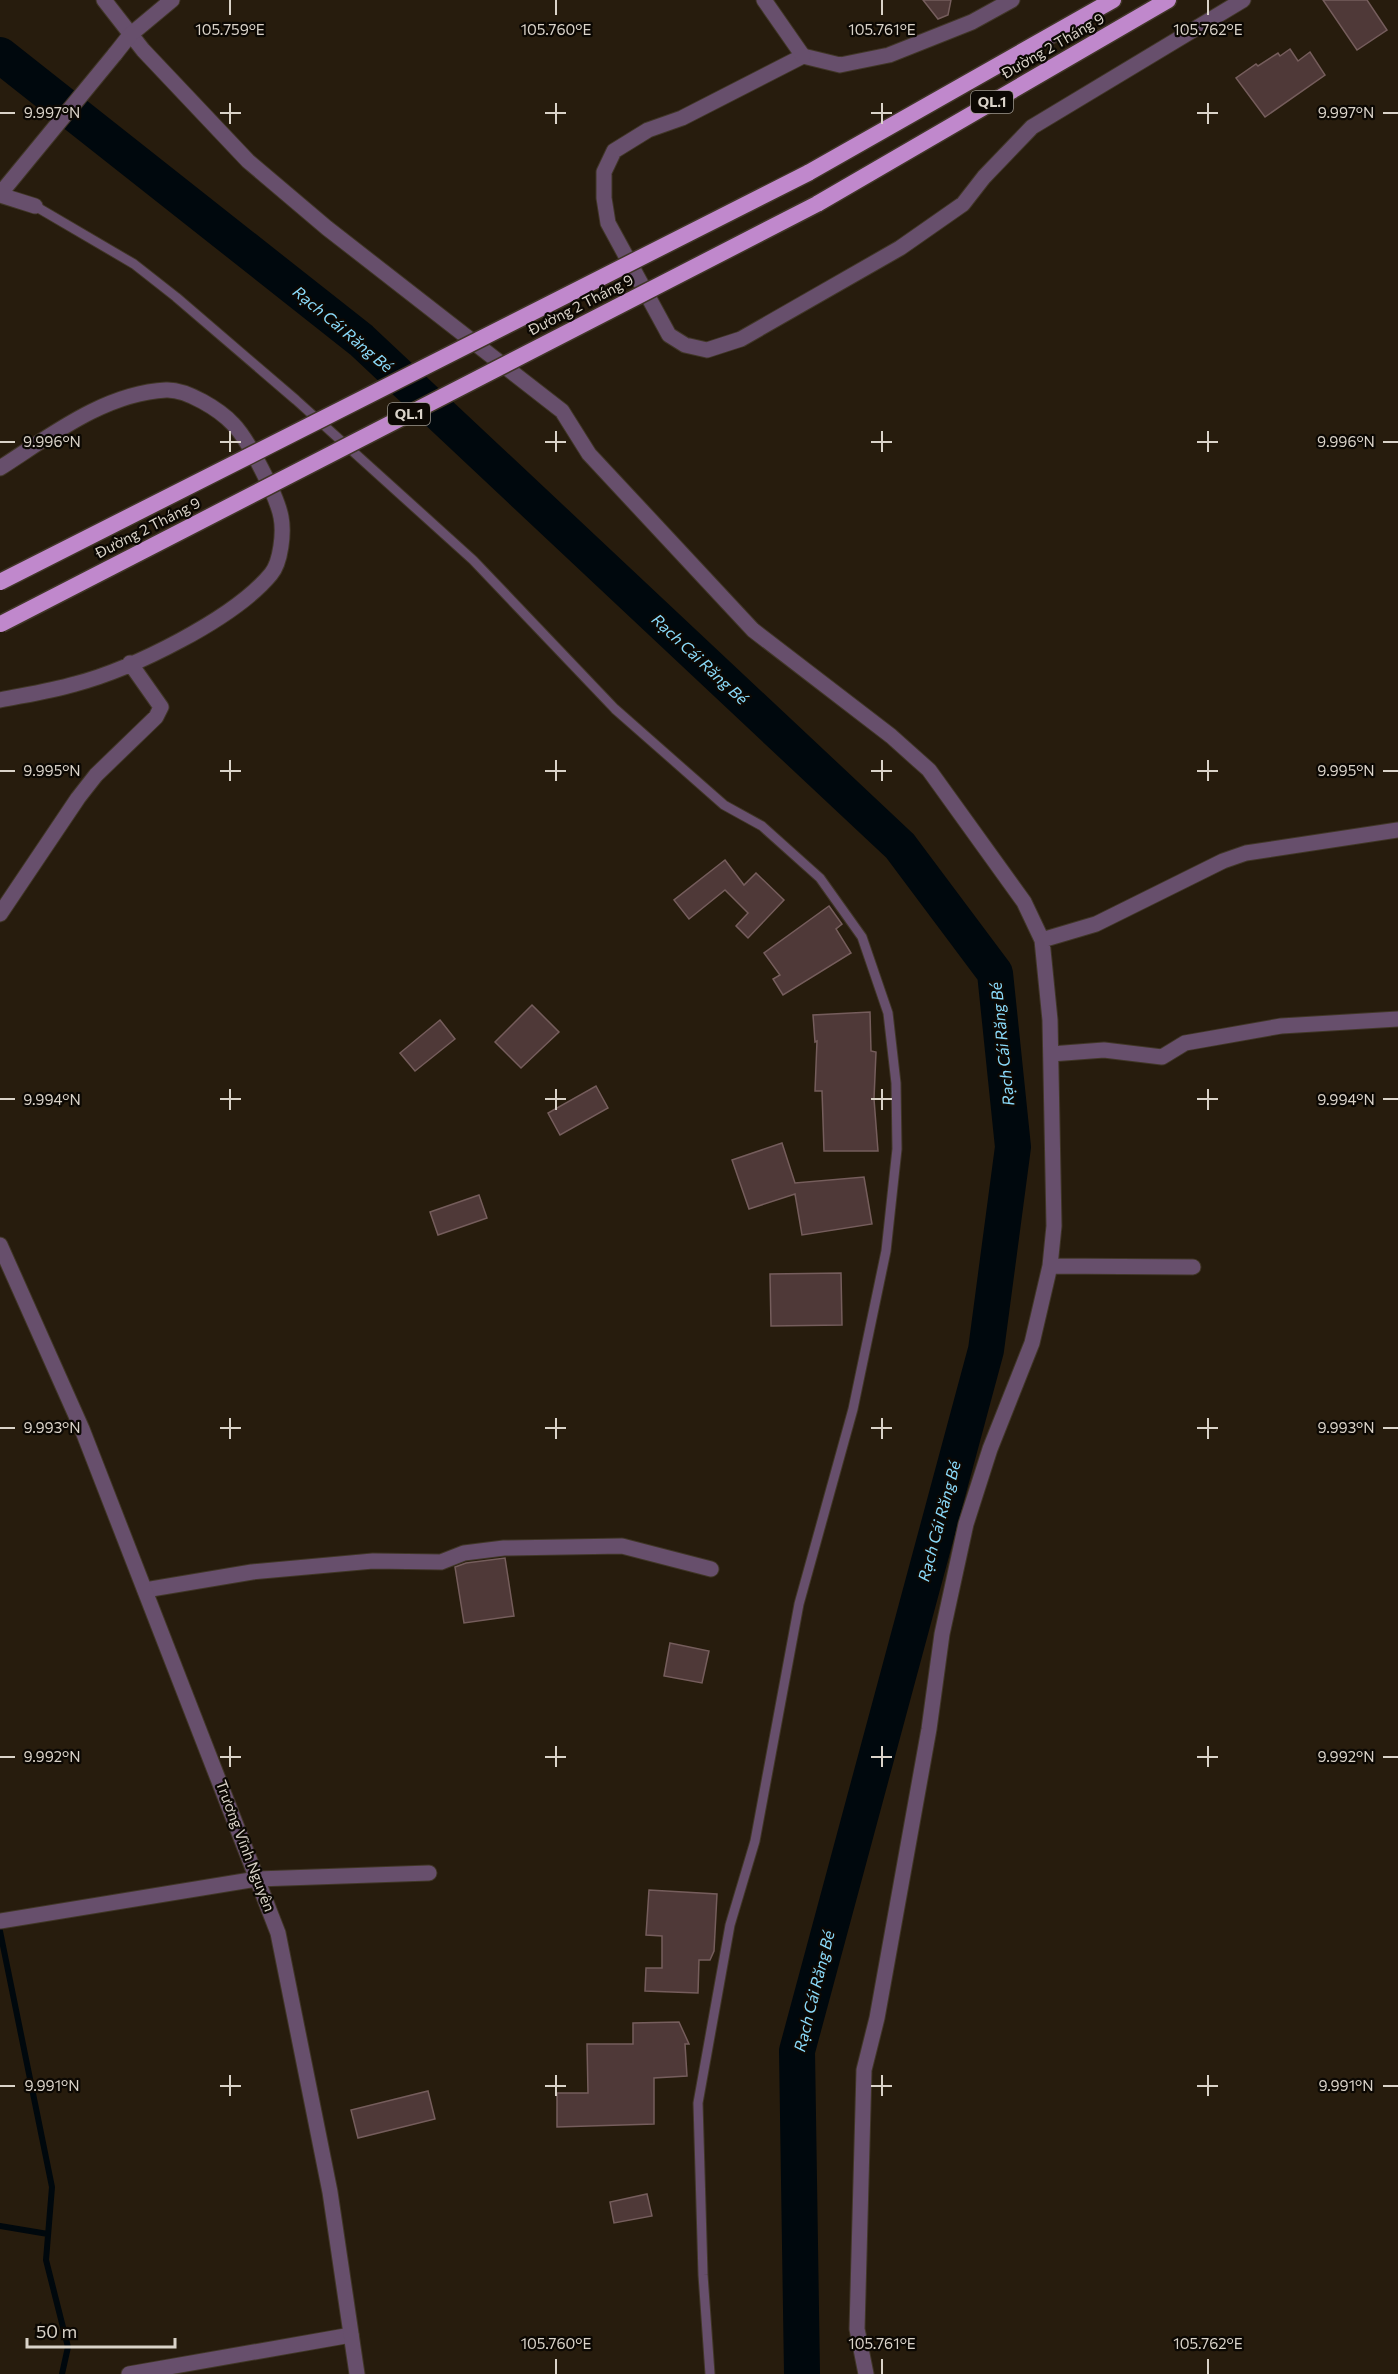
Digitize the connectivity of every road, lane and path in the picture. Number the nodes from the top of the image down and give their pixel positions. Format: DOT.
graph roads {
  1 [pos="104,0"];
  2 [pos="171,0"];
  3 [pos="765,0"];
  4 [pos="1012,0"];
  5 [pos="1113,0"];
  6 [pos="1167,0"];
  7 [pos="1242,0"];
  8 [pos="130,35"];
  9 [pos="803,56"];
  10 [pos="0,194"];
  11 [pos="35,206"];
  12 [pos="0,468"];
  13 [pos="0,582"];
  14 [pos="0,624"];
  15 [pos="130,663"];
  16 [pos="0,700"];
  17 [pos="1398,830"];
  18 [pos="0,914"];
  19 [pos="1042,940"];
  20 [pos="1398,1019"];
  21 [pos="1051,1054"];
  22 [pos="0,1245"];
  23 [pos="1050,1266"];
  24 [pos="1193,1267"];
  25 [pos="711,1569"];
  26 [pos="145,1590"];
  27 [pos="429,1873"];
  28 [pos="258,1879"];
  29 [pos="0,1921"];
  30 [pos="351,2336"];
  31 [pos="129,2374"];
  32 [pos="357,2374"];
  33 [pos="710,2374"];
  34 [pos="866,2374"];
  1 -- 8 [label="street"];
  2 -- 8 [label="street"];
  3 -- 9 [label="street"];
  4 -- 9 [label="street"];
  5 -- 13 [label="highway, Đường 2 Tháng 9 / QL.1, bridge"];
  6 -- 14 [label="highway, Đường 2 Tháng 9 / QL.1, bridge"];
  7 -- 9 [label="street"];
  8 -- 10 [label="street"];
  8 -- 19 [label="street"];
  10 -- 11 [label="street"];
  11 -- 33 [label="lane"];
  12 -- 15 [label="street"];
  15 -- 16 [label="street"];
  15 -- 18 [label="street"];
  17 -- 19 [label="street"];
  19 -- 21 [label="street"];
  20 -- 21 [label="street"];
  21 -- 23 [label="street"];
  22 -- 26 [label="street, Trương Vĩnh Nguyên"];
  23 -- 24 [label="street"];
  23 -- 34 [label="street"];
  25 -- 26 [label="street"];
  26 -- 28 [label="street, Trương Vĩnh Nguyên"];
  27 -- 28 [label="street"];
  28 -- 29 [label="street"];
  28 -- 30 [label="street, Trương Vĩnh Nguyên"];
  30 -- 31 [label="street"];
  30 -- 32 [label="street, Trương Vĩnh Nguyên"];
}
